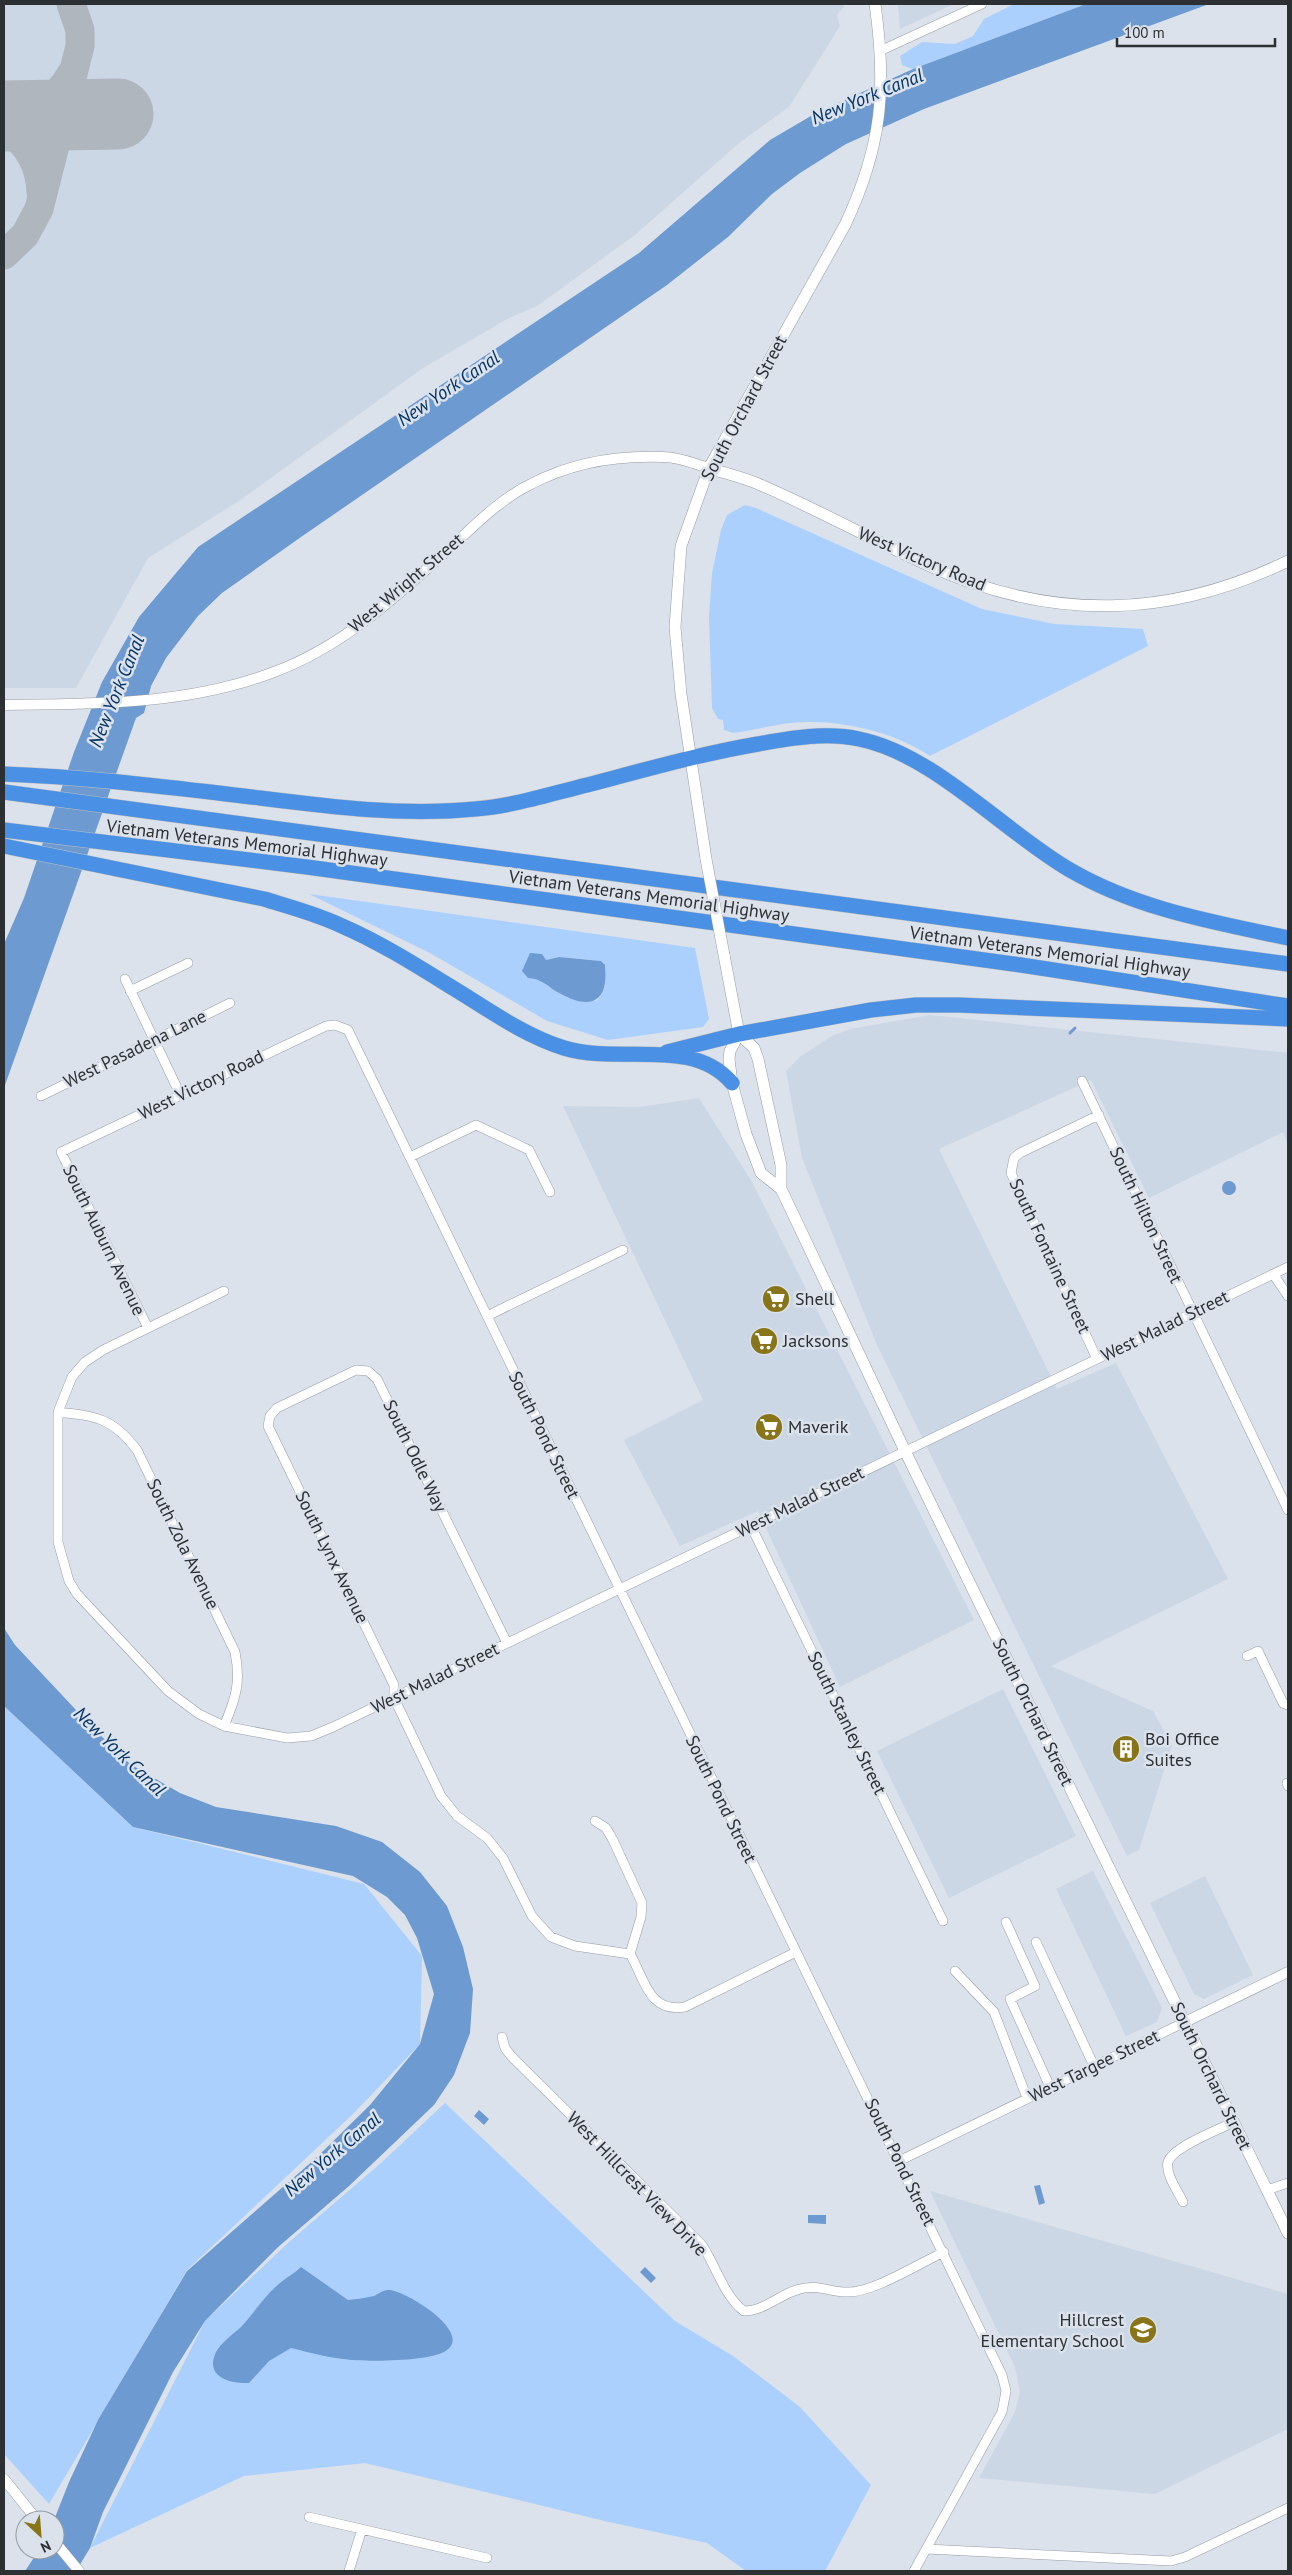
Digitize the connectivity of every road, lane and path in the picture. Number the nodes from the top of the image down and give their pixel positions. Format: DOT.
graph roads {
  1 [pos="875,4"];
  2 [pos="982,4"];
  3 [pos="882,50"];
  4 [pos="709,468"];
  5 [pos="1288,561"];
  6 [pos="4,705"];
  7 [pos="691,758"];
  8 [pos="4,774"];
  9 [pos="4,792"];
  10 [pos="4,830"];
  11 [pos="4,846"];
  12 [pos="1288,938"];
  13 [pos="188,963"];
  14 [pos="1288,964"];
  15 [pos="125,979"];
  16 [pos="130,991"];
  17 [pos="230,1003"];
  18 [pos="1288,1006"];
  19 [pos="1288,1018"];
  20 [pos="343,1027"];
  21 [pos="739,1034"];
  22 [pos="154,1040"];
  23 [pos="659,1054"];
  24 [pos="1082,1081"];
  25 [pos="732,1084"];
  26 [pos="180,1094"];
  27 [pos="41,1096"];
  28 [pos="1099,1114"];
  29 [pos="60,1152"];
  30 [pos="410,1157"];
  31 [pos="781,1189"];
  32 [pos="550,1192"];
  33 [pos="622,1250"];
  34 [pos="1288,1267"];
  35 [pos="1273,1274"];
  36 [pos="224,1291"];
  37 [pos="1288,1296"];
  38 [pos="1192,1313"];
  39 [pos="487,1316"];
  40 [pos="148,1328"];
  41 [pos="1097,1359"];
  42 [pos="58,1412"];
  43 [pos="270,1416"];
  44 [pos="905,1451"];
  45 [pos="1288,1510"];
  46 [pos="751,1526"];
  47 [pos="618,1590"];
  48 [pos="507,1643"];
  49 [pos="1247,1656"];
  50 [pos="394,1698"];
  51 [pos="1288,1705"];
  52 [pos="224,1726"];
  53 [pos="595,1821"];
  54 [pos="943,1921"];
  55 [pos="1006,1922"];
  56 [pos="1036,1942"];
  57 [pos="796,1952"];
  58 [pos="630,1954"];
  59 [pos="955,1971"];
  60 [pos="1288,1972"];
  61 [pos="1185,2022"];
  62 [pos="502,2037"];
  63 [pos="1094,2066"];
  64 [pos="1050,2087"];
  65 [pos="1027,2098"];
  66 [pos="1234,2122"];
  67 [pos="899,2161"];
  68 [pos="1288,2184"];
  69 [pos="1267,2190"];
  70 [pos="1183,2202"];
  71 [pos="1288,2233"];
  72 [pos="944,2252"];
  73 [pos="4,2480"];
  74 [pos="1288,2508"];
  75 [pos="29,2510"];
  76 [pos="309,2517"];
  77 [pos="362,2529"];
  78 [pos="926,2549"];
  79 [pos="65,2554"];
  80 [pos="487,2558"];
  81 [pos="79,2571"];
  82 [pos="350,2571"];
  83 [pos="914,2571"];
  1 -- 3 [label="main road, South Orchard Street"];
  2 -- 3 [label="street"];
  3 -- 4 [label="main road, South Orchard Street"];
  4 -- 5 [label="main road, West Victory Road"];
  4 -- 6 [label="street, West Wright Street"];
  4 -- 7 [label="main road, South Orchard Street"];
  7 -- 8 [label="highway"];
  7 -- 12 [label="highway"];
  7 -- 21 [label="main road, South Orchard Street, bridge"];
  9 -- 14 [label="highway, Vietnam Veterans Memorial Highway"];
  10 -- 18 [label="highway, Vietnam Veterans Memorial Highway"];
  11 -- 23 [label="highway"];
  13 -- 16 [label="street"];
  15 -- 16 [label="street"];
  16 -- 22 [label="street"];
  17 -- 22 [label="street, West Pasadena Lane"];
  19 -- 21 [label="highway"];
  20 -- 26 [label="street, West Victory Road"];
  20 -- 30 [label="street, South Pond Street"];
  21 -- 23 [label="highway"];
  21 -- 25 [label="main road, South Orchard Street"];
  21 -- 31 [label="main road, South Orchard Street"];
  22 -- 26 [label="street"];
  22 -- 27 [label="street, West Pasadena Lane"];
  23 -- 25 [label="highway"];
  24 -- 28 [label="street, South Hilton Street"];
  25 -- 31 [label="main road, South Orchard Street"];
  26 -- 29 [label="street, West Victory Road"];
  28 -- 38 [label="street, South Hilton Street"];
  28 -- 41 [label="street, South Fontaine Street"];
  29 -- 40 [label="street, South Auburn Avenue"];
  30 -- 32 [label="street"];
  30 -- 39 [label="street, South Pond Street"];
  31 -- 44 [label="main road, South Orchard Street"];
  33 -- 39 [label="street"];
  34 -- 35 [label="street, West Malad Street"];
  35 -- 37 [label="street"];
  35 -- 38 [label="street, West Malad Street"];
  36 -- 40 [label="street"];
  38 -- 41 [label="street, West Malad Street"];
  38 -- 45 [label="street, South Hilton Street"];
  39 -- 47 [label="street, South Pond Street"];
  40 -- 42 [label="street"];
  41 -- 44 [label="street, West Malad Street"];
  42 -- 52 [label="street"];
  42 -- 52 [label="street, South Zola Avenue"];
  43 -- 48 [label="street, South Odle Way"];
  43 -- 50 [label="street, South Lynx Avenue"];
  44 -- 46 [label="street, West Malad Street"];
  44 -- 61 [label="main road, South Orchard Street"];
  46 -- 47 [label="street, West Malad Street"];
  46 -- 54 [label="street, South Stanley Street"];
  47 -- 48 [label="street, West Malad Street"];
  47 -- 57 [label="street, South Pond Street"];
  48 -- 50 [label="street, West Malad Street"];
  49 -- 51 [label="street"];
  50 -- 52 [label="street, West Malad Street"];
  50 -- 58 [label="street, South Lynx Avenue"];
  53 -- 58 [label="street"];
  55 -- 64 [label="street"];
  56 -- 63 [label="street"];
  57 -- 58 [label="street"];
  57 -- 67 [label="street, South Pond Street"];
  59 -- 65 [label="street"];
  60 -- 61 [label="street, West Targee Street"];
  61 -- 63 [label="street, West Targee Street"];
  61 -- 66 [label="main road, South Orchard Street"];
  62 -- 72 [label="street, West Hillcrest View Drive"];
  63 -- 64 [label="street, West Targee Street"];
  64 -- 65 [label="street, West Targee Street"];
  65 -- 67 [label="street, West Targee Street"];
  66 -- 69 [label="main road, South Orchard Street"];
  66 -- 70 [label="street"];
  67 -- 72 [label="street, South Pond Street"];
  68 -- 69 [label="street"];
  69 -- 71 [label="main road, South Orchard Street"];
  72 -- 78 [label="street, South Pond Street"];
  73 -- 75 [label="street"];
  74 -- 78 [label="street"];
  76 -- 77 [label="street"];
  77 -- 80 [label="street"];
  77 -- 82 [label="street"];
  78 -- 83 [label="street, South Pond Street"];
  79 -- 81 [label="street"];
}
